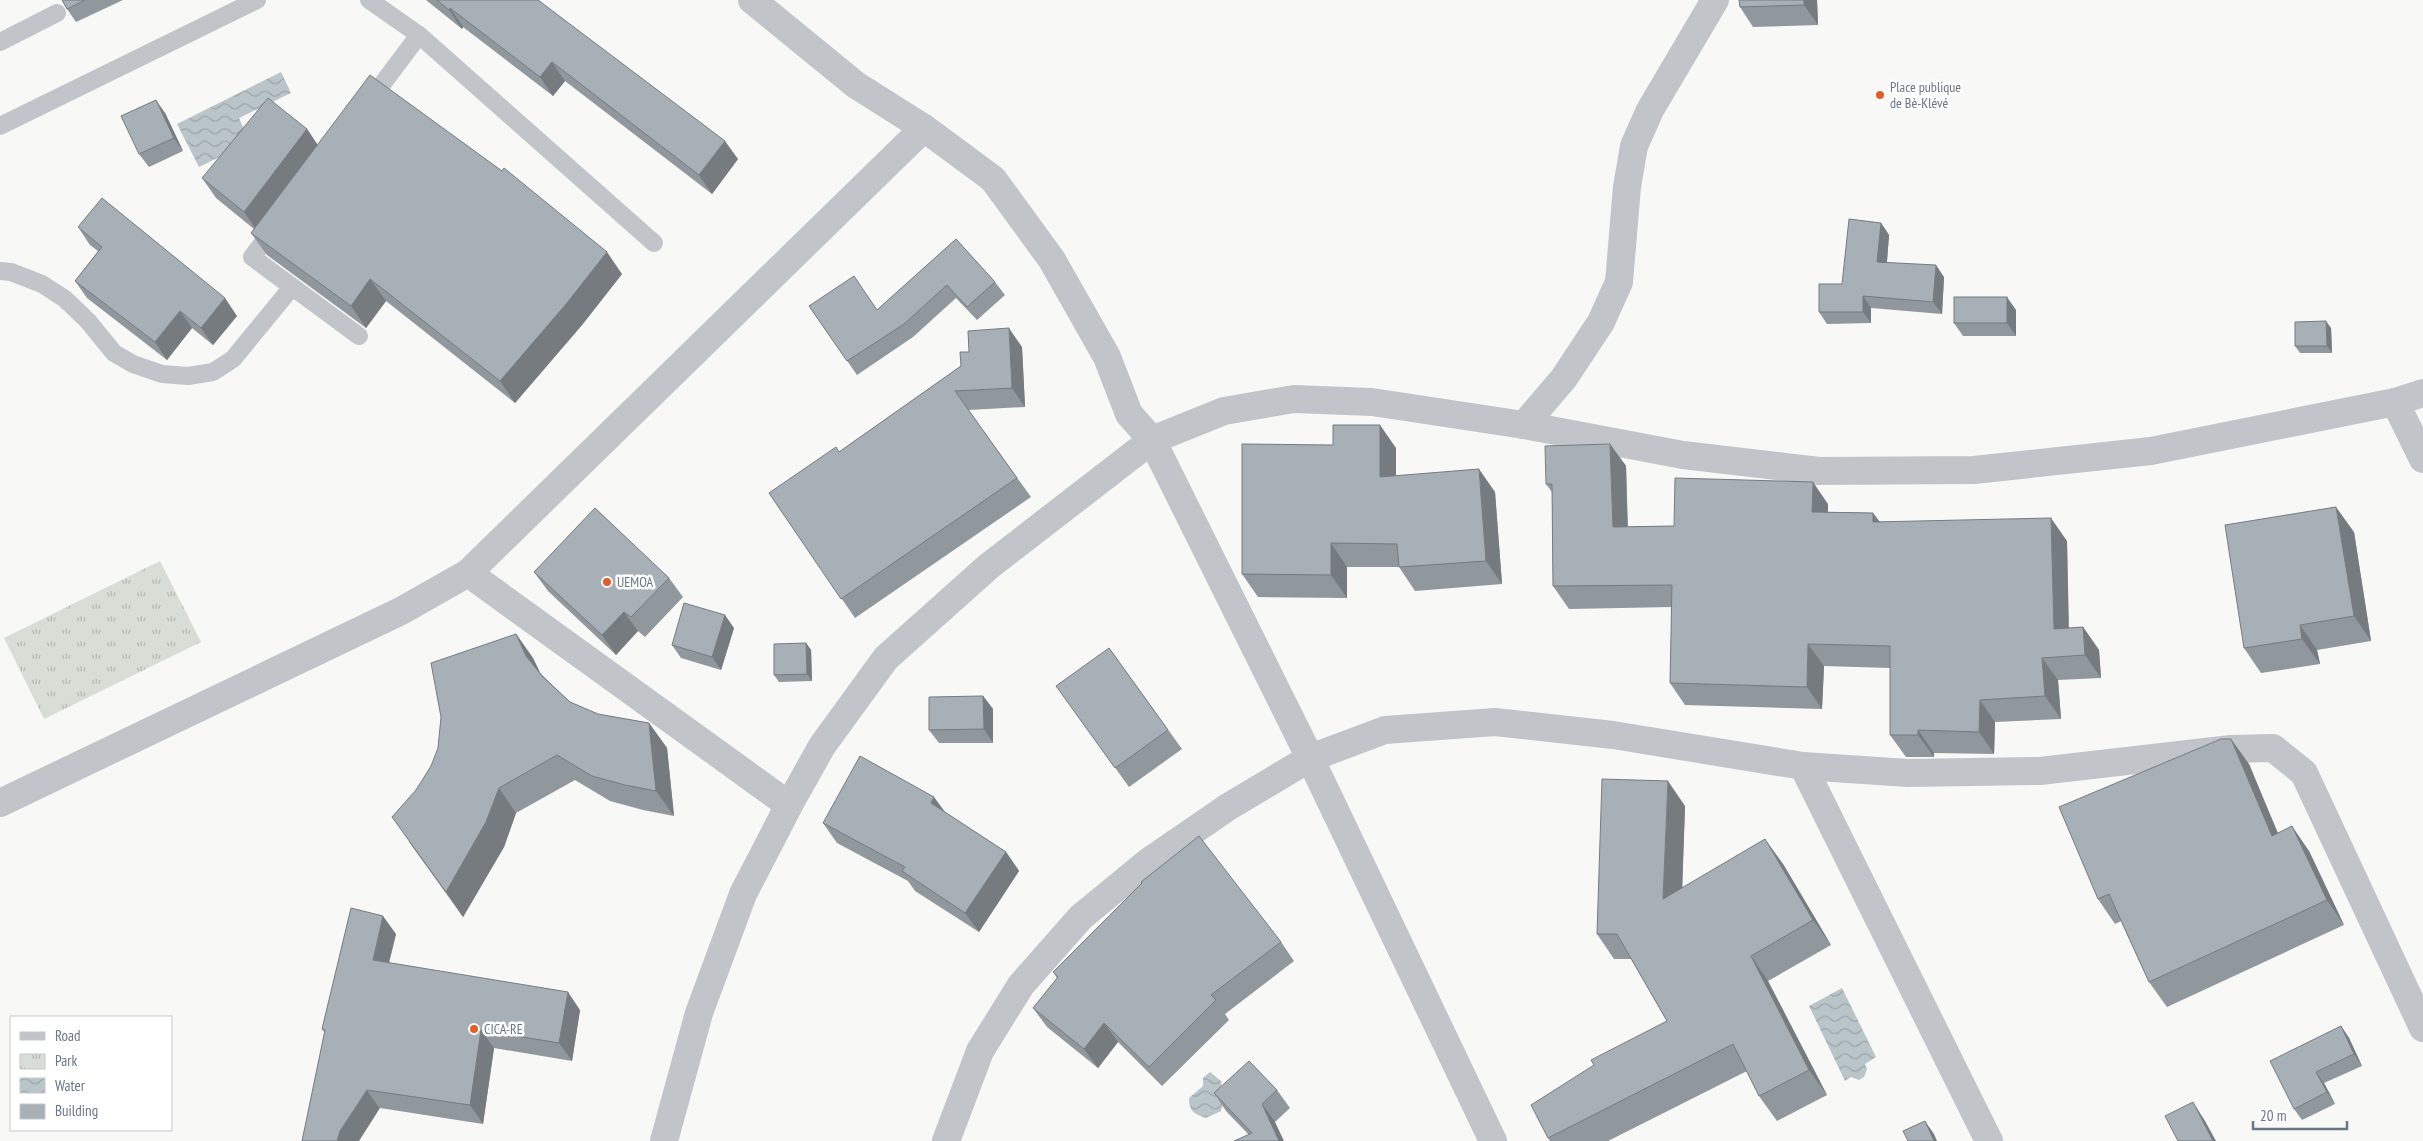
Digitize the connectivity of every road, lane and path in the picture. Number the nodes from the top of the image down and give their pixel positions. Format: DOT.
graph roads {
  1 [pos="257,0"];
  2 [pos="369,0"];
  3 [pos="752,0"];
  4 [pos="1715,0"];
  5 [pos="57,13"];
  6 [pos="418,36"];
  7 [pos="0,42"];
  8 [pos="359,115"];
  9 [pos="0,126"];
  10 [pos="924,128"];
  11 [pos="282,218"];
  12 [pos="654,243"];
  13 [pos="0,270"];
  14 [pos="292,286"];
  15 [pos="359,336"];
  16 [pos="2423,393"];
  17 [pos="2395,402"];
  18 [pos="1524,425"];
  19 [pos="1152,440"];
  20 [pos="2423,459"];
  21 [pos="468,573"];
  22 [pos="1310,758"];
  23 [pos="1803,766"];
  24 [pos="0,803"];
  25 [pos="789,805"];
  26 [pos="2423,1028"];
  27 [pos="664,1141"];
  28 [pos="946,1141"];
  29 [pos="1493,1141"];
  30 [pos="1988,1141"];
  1 -- 9 [label="lane"];
  2 -- 6 [label="lane"];
  3 -- 10 [label="street"];
  4 -- 18 [label="street"];
  5 -- 7 [label="lane"];
  6 -- 8 [label="lane"];
  6 -- 12 [label="lane"];
  10 -- 19 [label="street"];
  10 -- 21 [label="street"];
  11 -- 14 [label="lane"];
  13 -- 14 [label="lane"];
  14 -- 15 [label="lane"];
  16 -- 17 [label="street"];
  17 -- 18 [label="street"];
  17 -- 20 [label="street"];
  18 -- 19 [label="street"];
  19 -- 22 [label="street"];
  19 -- 25 [label="street"];
  21 -- 24 [label="street"];
  21 -- 25 [label="street"];
  22 -- 23 [label="street"];
  22 -- 28 [label="street"];
  22 -- 29 [label="street"];
  23 -- 26 [label="street"];
  23 -- 30 [label="street"];
  25 -- 27 [label="street"];
}
